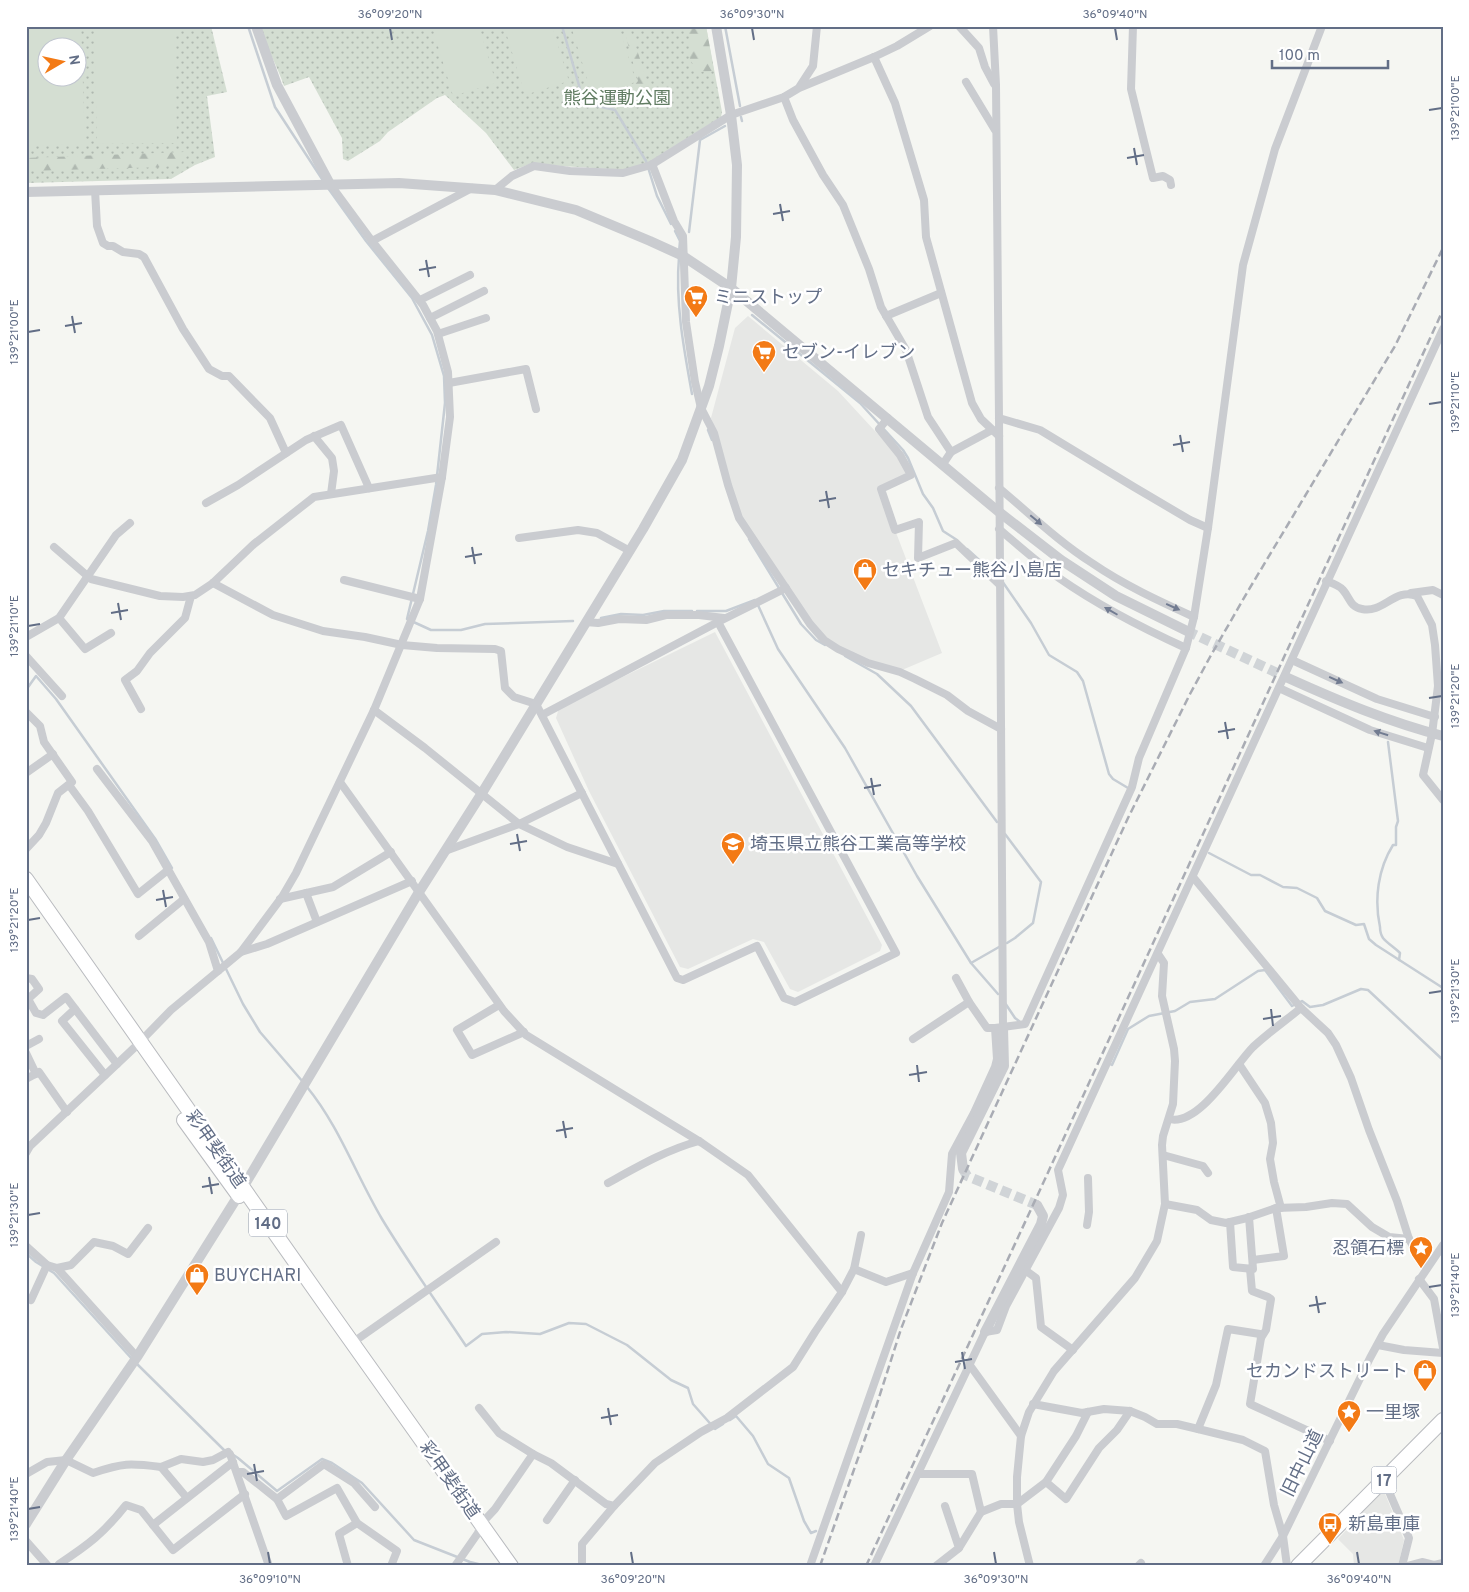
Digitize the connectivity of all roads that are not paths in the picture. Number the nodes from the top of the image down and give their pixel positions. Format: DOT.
graph roads {
  1 [pos="256,26"];
  2 [pos="716,26"];
  3 [pos="817,26"];
  4 [pos="930,26"];
  5 [pos="959,26"];
  6 [pos="993,26"];
  7 [pos="1134,26"];
  8 [pos="1322,26"];
  9 [pos="874,56"];
  10 [pos="966,82"];
  11 [pos="996,85"];
  12 [pos="799,88"];
  13 [pos="784,97"];
  14 [pos="731,116"];
  15 [pos="996,132"];
  16 [pos="651,165"];
  17 [pos="325,185"];
  18 [pos="1172,185"];
  19 [pos="473,188"];
  20 [pos="95,190"];
  21 [pos="494,190"];
  22 [pos="26,192"];
  23 [pos="372,241"];
  24 [pos="680,254"];
  25 [pos="470,275"];
  26 [pos="731,288"];
  27 [pos="484,291"];
  28 [pos="941,293"];
  29 [pos="420,300"];
  30 [pos="886,316"];
  31 [pos="430,318"];
  32 [pos="486,318"];
  33 [pos="1443,329"];
  34 [pos="438,334"];
  35 [pos="449,383"];
  36 [pos="701,408"];
  37 [pos="536,409"];
  38 [pos="999,418"];
  39 [pos="886,420"];
  40 [pos="992,430"];
  41 [pos="314,436"];
  42 [pos="999,436"];
  43 [pos="952,452"];
  44 [pos="286,453"];
  45 [pos="943,464"];
  46 [pos="442,477"];
  47 [pos="369,488"];
  48 [pos="999,488"];
  49 [pos="331,494"];
  50 [pos="206,503"];
  51 [pos="999,512"];
  52 [pos="130,523"];
  53 [pos="1208,528"];
  54 [pos="999,529"];
  55 [pos="518,538"];
  56 [pos="54,547"];
  57 [pos="630,551"];
  58 [pos="88,576"];
  59 [pos="344,580"];
  60 [pos="1326,580"];
  61 [pos="213,583"];
  62 [pos="999,584"];
  63 [pos="786,589"];
  64 [pos="1409,593"];
  65 [pos="1443,595"];
  66 [pos="192,596"];
  67 [pos="419,598"];
  68 [pos="1194,617"];
  69 [pos="59,618"];
  70 [pos="726,618"];
  71 [pos="586,622"];
  72 [pos="718,622"];
  73 [pos="1187,631"];
  74 [pos="111,633"];
  75 [pos="26,637"];
  76 [pos="402,645"];
  77 [pos="1186,648"];
  78 [pos="26,656"];
  79 [pos="1292,660"];
  80 [pos="1288,678"];
  81 [pos="1279,688"];
  82 [pos="62,696"];
  83 [pos="536,704"];
  84 [pos="141,709"];
  85 [pos="374,710"];
  86 [pos="26,712"];
  87 [pos="542,715"];
  88 [pos="1435,717"];
  89 [pos="1001,729"];
  90 [pos="1432,734"];
  91 [pos="1443,736"];
  92 [pos="1428,748"];
  93 [pos="53,754"];
  94 [pos="96,769"];
  95 [pos="26,773"];
  96 [pos="340,782"];
  97 [pos="68,785"];
  98 [pos="482,793"];
  99 [pos="582,793"];
  100 [pos="1443,800"];
  101 [pos="519,824"];
  102 [pos="26,849"];
  103 [pos="445,851"];
  104 [pos="391,852"];
  105 [pos="618,864"];
  106 [pos="168,870"];
  107 [pos="1193,877"];
  108 [pos="26,879"];
  109 [pos="412,881"];
  110 [pos="419,892"];
  111 [pos="306,893"];
  112 [pos="26,895"];
  113 [pos="280,899"];
  114 [pos="184,900"];
  115 [pos="317,922"];
  116 [pos="139,936"];
  117 [pos="241,952"];
  118 [pos="1158,954"];
  119 [pos="220,970"];
  120 [pos="26,978"];
  121 [pos="956,978"];
  122 [pos="969,1002"];
  123 [pos="499,1005"];
  124 [pos="1299,1006"];
  125 [pos="75,1009"];
  126 [pos="999,1028"];
  127 [pos="524,1032"];
  128 [pos="38,1039"];
  129 [pos="913,1039"];
  130 [pos="137,1045"];
  131 [pos="26,1046"];
  132 [pos="26,1053"];
  133 [pos="117,1064"];
  134 [pos="1239,1064"];
  135 [pos="36,1074"];
  136 [pos="105,1075"];
  137 [pos="26,1079"];
  138 [pos="67,1112"];
  139 [pos="1169,1119"];
  140 [pos="699,1141"];
  141 [pos="26,1153"];
  142 [pos="1163,1155"];
  143 [pos="962,1169"];
  144 [pos="1208,1173"];
  145 [pos="1088,1178"];
  146 [pos="608,1183"];
  147 [pos="241,1192"];
  148 [pos="1165,1204"];
  149 [pos="1037,1205"];
  150 [pos="1278,1208"];
  151 [pos="1249,1217"];
  152 [pos="1230,1222"];
  153 [pos="1087,1225"];
  154 [pos="148,1228"];
  155 [pos="861,1235"];
  156 [pos="1409,1240"];
  157 [pos="496,1242"];
  158 [pos="1443,1245"];
  159 [pos="26,1246"];
  160 [pos="1253,1260"];
  161 [pos="47,1265"];
  162 [pos="57,1268"];
  163 [pos="1426,1268"];
  164 [pos="854,1269"];
  165 [pos="1250,1269"];
  166 [pos="1025,1270"];
  167 [pos="913,1273"];
  168 [pos="1419,1278"];
  169 [pos="842,1292"];
  170 [pos="31,1300"];
  171 [pos="985,1332"];
  172 [pos="1261,1338"];
  173 [pos="352,1343"];
  174 [pos="1378,1345"];
  175 [pos="1443,1348"];
  176 [pos="1073,1350"];
  177 [pos="1443,1352"];
  178 [pos="137,1357"];
  179 [pos="969,1364"];
  180 [pos="1033,1404"];
  181 [pos="480,1408"];
  182 [pos="1130,1411"];
  183 [pos="1088,1412"];
  184 [pos="1443,1420"];
  185 [pos="1198,1429"];
  186 [pos="1021,1436"];
  187 [pos="1330,1441"];
  188 [pos="533,1454"];
  189 [pos="231,1456"];
  190 [pos="66,1460"];
  191 [pos="161,1467"];
  192 [pos="237,1472"];
  193 [pos="26,1474"];
  194 [pos="918,1474"];
  195 [pos="575,1480"];
  196 [pos="1384,1480"];
  197 [pos="1046,1482"];
  198 [pos="245,1494"];
  199 [pos="187,1498"];
  200 [pos="277,1499"];
  201 [pos="1017,1504"];
  202 [pos="614,1506"];
  203 [pos="945,1506"];
  204 [pos="375,1507"];
  205 [pos="981,1512"];
  206 [pos="547,1520"];
  207 [pos="357,1523"];
  208 [pos="26,1524"];
  209 [pos="153,1525"];
  210 [pos="480,1529"];
  211 [pos="1283,1536"];
  212 [pos="26,1541"];
  213 [pos="959,1548"];
  214 [pos="946,1556"];
  215 [pos="1443,1563"];
  216 [pos="59,1565"];
  217 [pos="48,1566"];
  218 [pos="269,1566"];
  219 [pos="348,1566"];
  220 [pos="391,1566"];
  221 [pos="455,1566"];
  222 [pos="501,1566"];
  223 [pos="511,1566"];
  224 [pos="582,1566"];
  225 [pos="810,1566"];
  226 [pos="874,1566"];
  227 [pos="936,1566"];
  228 [pos="950,1566"];
  229 [pos="1030,1566"];
  230 [pos="1264,1566"];
  231 [pos="1287,1566"];
  232 [pos="1298,1566"];
  233 [pos="1402,1566"];
  234 [pos="1407,1566"];
  1 -- 17 [label="street"];
  2 -- 14 [label="street"];
  3 -- 12 [label="street"];
  4 -- 9 [label="street"];
  5 -- 11 [label="street"];
  6 -- 11 [label="street"];
  7 -- 18 [label="street"];
  8 -- 53 [label="street"];
  9 -- 12 [label="street"];
  9 -- 28 [label="street"];
  10 -- 15 [label="street"];
  11 -- 15 [label="street"];
  12 -- 13 [label="street"];
  13 -- 14 [label="street"];
  13 -- 30 [label="street"];
  14 -- 16 [label="street"];
  14 -- 26 [label="street"];
  15 -- 38 [label="street"];
  16 -- 21 [label="street"];
  16 -- 24 [label="street"];
  17 -- 19 [label="street"];
  17 -- 20 [label="street"];
  17 -- 23 [label="street"];
  19 -- 21 [label="street"];
  19 -- 23 [label="street"];
  20 -- 22 [label="street"];
  20 -- 44 [label="street"];
  21 -- 24 [label="street"];
  23 -- 29 [label="street"];
  24 -- 26 [label="street"];
  24 -- 36 [label="street"];
  25 -- 29 [label="street"];
  26 -- 36 [label="street"];
  26 -- 39 [label="street"];
  27 -- 31 [label="street"];
  28 -- 30 [label="street"];
  28 -- 40 [label="street"];
  29 -- 31 [label="street"];
  30 -- 43 [label="street"];
  31 -- 34 [label="street"];
  32 -- 34 [label="street"];
  33 -- 60 [label="street"];
  34 -- 35 [label="street"];
  35 -- 37 [label="street"];
  35 -- 46 [label="street"];
  36 -- 57 [label="street"];
  36 -- 63 [label="street"];
  38 -- 42 [label="street"];
  38 -- 53 [label="street"];
  39 -- 45 [label="street"];
  39 -- 62 [label="street"];
  40 -- 42 [label="street"];
  40 -- 43 [label="street"];
  41 -- 44 [label="street"];
  41 -- 47 [label="street"];
  41 -- 49 [label="street"];
  42 -- 48 [label="street"];
  43 -- 45 [label="street"];
  44 -- 50 [label="street"];
  45 -- 51 [label="street"];
  46 -- 47 [label="street"];
  46 -- 67 [label="street"];
  47 -- 49 [label="street"];
  48 -- 51 [label="street"];
  48 -- 68 [label="street, one-way"];
  49 -- 61 [label="street"];
  51 -- 54 [label="street"];
  51 -- 73 [label="street"];
  52 -- 58 [label="street"];
  53 -- 68 [label="street"];
  54 -- 62 [label="street"];
  77 -- 54 [label="street, one-way"];
  55 -- 57 [label="street"];
  56 -- 58 [label="street"];
  57 -- 71 [label="street"];
  58 -- 66 [label="street"];
  58 -- 69 [label="street"];
  59 -- 67 [label="street"];
  60 -- 64 [label="street"];
  60 -- 79 [label="street"];
  61 -- 66 [label="street"];
  61 -- 76 [label="street"];
  62 -- 89 [label="street"];
  63 -- 70 [label="street"];
  63 -- 89 [label="street"];
  64 -- 65 [label="street"];
  64 -- 88 [label="street"];
  66 -- 84 [label="street"];
  67 -- 76 [label="street"];
  68 -- 77 [label="street"];
  69 -- 74 [label="street"];
  69 -- 75 [label="street"];
  70 -- 71 [label="street"];
  70 -- 72 [label="street"];
  71 -- 83 [label="street"];
  72 -- 87 [label="street"];
  72 -- 105 [label="street"];
  76 -- 83 [label="street"];
  76 -- 85 [label="street"];
  77 -- 126 [label="street"];
  78 -- 82 [label="street"];
  79 -- 81 [label="street"];
  79 -- 88 [label="street, one-way"];
  80 -- 90 [label="street"];
  92 -- 81 [label="street, one-way"];
  81 -- 107 [label="street"];
  83 -- 87 [label="street"];
  83 -- 98 [label="street"];
  85 -- 96 [label="street"];
  85 -- 98 [label="street"];
  86 -- 93 [label="street"];
  87 -- 99 [label="street"];
  88 -- 90 [label="street"];
  89 -- 126 [label="street"];
  90 -- 91 [label="street"];
  90 -- 92 [label="street"];
  92 -- 100 [label="street"];
  93 -- 95 [label="street"];
  93 -- 97 [label="street"];
  94 -- 106 [label="street"];
  96 -- 104 [label="street"];
  96 -- 113 [label="street"];
  97 -- 102 [label="street"];
  97 -- 106 [label="street"];
  98 -- 101 [label="street"];
  98 -- 103 [label="street"];
  99 -- 101 [label="street"];
  99 -- 105 [label="street"];
  101 -- 103 [label="street"];
  101 -- 105 [label="street"];
  103 -- 110 [label="street"];
  104 -- 109 [label="street"];
  104 -- 111 [label="street"];
  106 -- 114 [label="street"];
  107 -- 118 [label="street"];
  107 -- 124 [label="street"];
  108 -- 130 [label="highway, 彩甲斐街道 / 140"];
  109 -- 110 [label="street"];
  109 -- 115 [label="street"];
  110 -- 123 [label="street"];
  110 -- 147 [label="street"];
  111 -- 113 [label="street"];
  111 -- 115 [label="street"];
  112 -- 130 [label="highway, 彩甲斐街道 / 140"];
  113 -- 117 [label="street"];
  114 -- 116 [label="street"];
  114 -- 119 [label="street"];
  115 -- 117 [label="street"];
  117 -- 119 [label="street"];
  118 -- 139 [label="street"];
  118 -- 166 [label="street"];
  119 -- 130 [label="street"];
  120 -- 125 [label="street"];
  121 -- 122 [label="street"];
  122 -- 126 [label="street"];
  122 -- 129 [label="street"];
  123 -- 127 [label="street"];
  123 -- 127 [label="street"];
  124 -- 134 [label="street"];
  124 -- 156 [label="street"];
  125 -- 133 [label="street"];
  125 -- 136 [label="street"];
  126 -- 143 [label="street"];
  126 -- 167 [label="street"];
  127 -- 140 [label="street"];
  128 -- 131 [label="street"];
  130 -- 133 [label="street"];
  130 -- 147 [label="highway, 彩甲斐街道 / 140"];
  132 -- 135 [label="street"];
  133 -- 136 [label="street"];
  134 -- 139 [label="street"];
  134 -- 150 [label="street"];
  135 -- 137 [label="street"];
  135 -- 138 [label="street"];
  136 -- 138 [label="street"];
  138 -- 141 [label="street"];
  139 -- 142 [label="street"];
  140 -- 146 [label="street"];
  140 -- 169 [label="street"];
  142 -- 144 [label="street"];
  142 -- 148 [label="street"];
  145 -- 153 [label="street"];
  147 -- 173 [label="highway, 彩甲斐街道 / 140"];
  147 -- 178 [label="street"];
  147 -- 210 [label="highway, 彩甲斐街道 / 140"];
  148 -- 152 [label="street"];
  148 -- 176 [label="street"];
  149 -- 171 [label="street"];
  150 -- 151 [label="street"];
  150 -- 156 [label="street"];
  150 -- 160 [label="street"];
  151 -- 152 [label="street"];
  151 -- 160 [label="street"];
  152 -- 165 [label="street"];
  154 -- 162 [label="street"];
  155 -- 164 [label="street"];
  156 -- 163 [label="street"];
  157 -- 173 [label="street"];
  158 -- 163 [label="street, 旧中山道"];
  159 -- 161 [label="street"];
  160 -- 165 [label="street"];
  161 -- 162 [label="street"];
  161 -- 170 [label="street"];
  162 -- 178 [label="street"];
  163 -- 168 [label="street, 旧中山道"];
  164 -- 167 [label="street"];
  164 -- 169 [label="street"];
  165 -- 172 [label="street"];
  166 -- 171 [label="street"];
  166 -- 176 [label="street"];
  167 -- 225 [label="street"];
  168 -- 174 [label="street, 旧中山道"];
  168 -- 175 [label="street"];
  169 -- 202 [label="street"];
  171 -- 179 [label="street"];
  172 -- 185 [label="street"];
  172 -- 187 [label="street"];
  173 -- 210 [label="highway, 彩甲斐街道 / 140"];
  174 -- 177 [label="street"];
  174 -- 187 [label="street, 旧中山道"];
  176 -- 180 [label="street"];
  178 -- 190 [label="street"];
  179 -- 186 [label="street"];
  179 -- 194 [label="street"];
  180 -- 183 [label="street"];
  180 -- 186 [label="street"];
  181 -- 188 [label="street"];
  182 -- 183 [label="street"];
  182 -- 185 [label="street"];
  182 -- 197 [label="street"];
  183 -- 197 [label="street"];
  184 -- 196 [label="highway, 17"];
  185 -- 211 [label="street"];
  186 -- 201 [label="street"];
  187 -- 211 [label="street, 旧中山道"];
  188 -- 195 [label="street"];
  188 -- 210 [label="street"];
  189 -- 191 [label="street"];
  189 -- 192 [label="street"];
  189 -- 199 [label="street"];
  190 -- 191 [label="street"];
  190 -- 193 [label="street"];
  190 -- 208 [label="street"];
  191 -- 199 [label="street"];
  192 -- 198 [label="street"];
  192 -- 200 [label="street"];
  194 -- 205 [label="street"];
  194 -- 226 [label="street"];
  195 -- 202 [label="street"];
  195 -- 206 [label="street"];
  196 -- 232 [label="highway, 17"];
  196 -- 233 [label="street"];
  197 -- 201 [label="street"];
  198 -- 209 [label="street"];
  198 -- 218 [label="street"];
  199 -- 209 [label="street"];
  200 -- 204 [label="street"];
  200 -- 207 [label="street"];
  201 -- 205 [label="street"];
  201 -- 229 [label="street"];
  202 -- 224 [label="street"];
  203 -- 213 [label="street"];
  205 -- 213 [label="street"];
  207 -- 219 [label="street"];
  207 -- 220 [label="street"];
  209 -- 216 [label="street"];
  210 -- 221 [label="street"];
  210 -- 222 [label="highway, 彩甲斐街道 / 140"];
  210 -- 223 [label="highway, 彩甲斐街道 / 140"];
  211 -- 230 [label="street, 旧中山道"];
  211 -- 231 [label="street"];
  212 -- 217 [label="street"];
  213 -- 214 [label="street"];
  214 -- 227 [label="street"];
  214 -- 228 [label="street"];
  215 -- 234 [label="street"];
}
